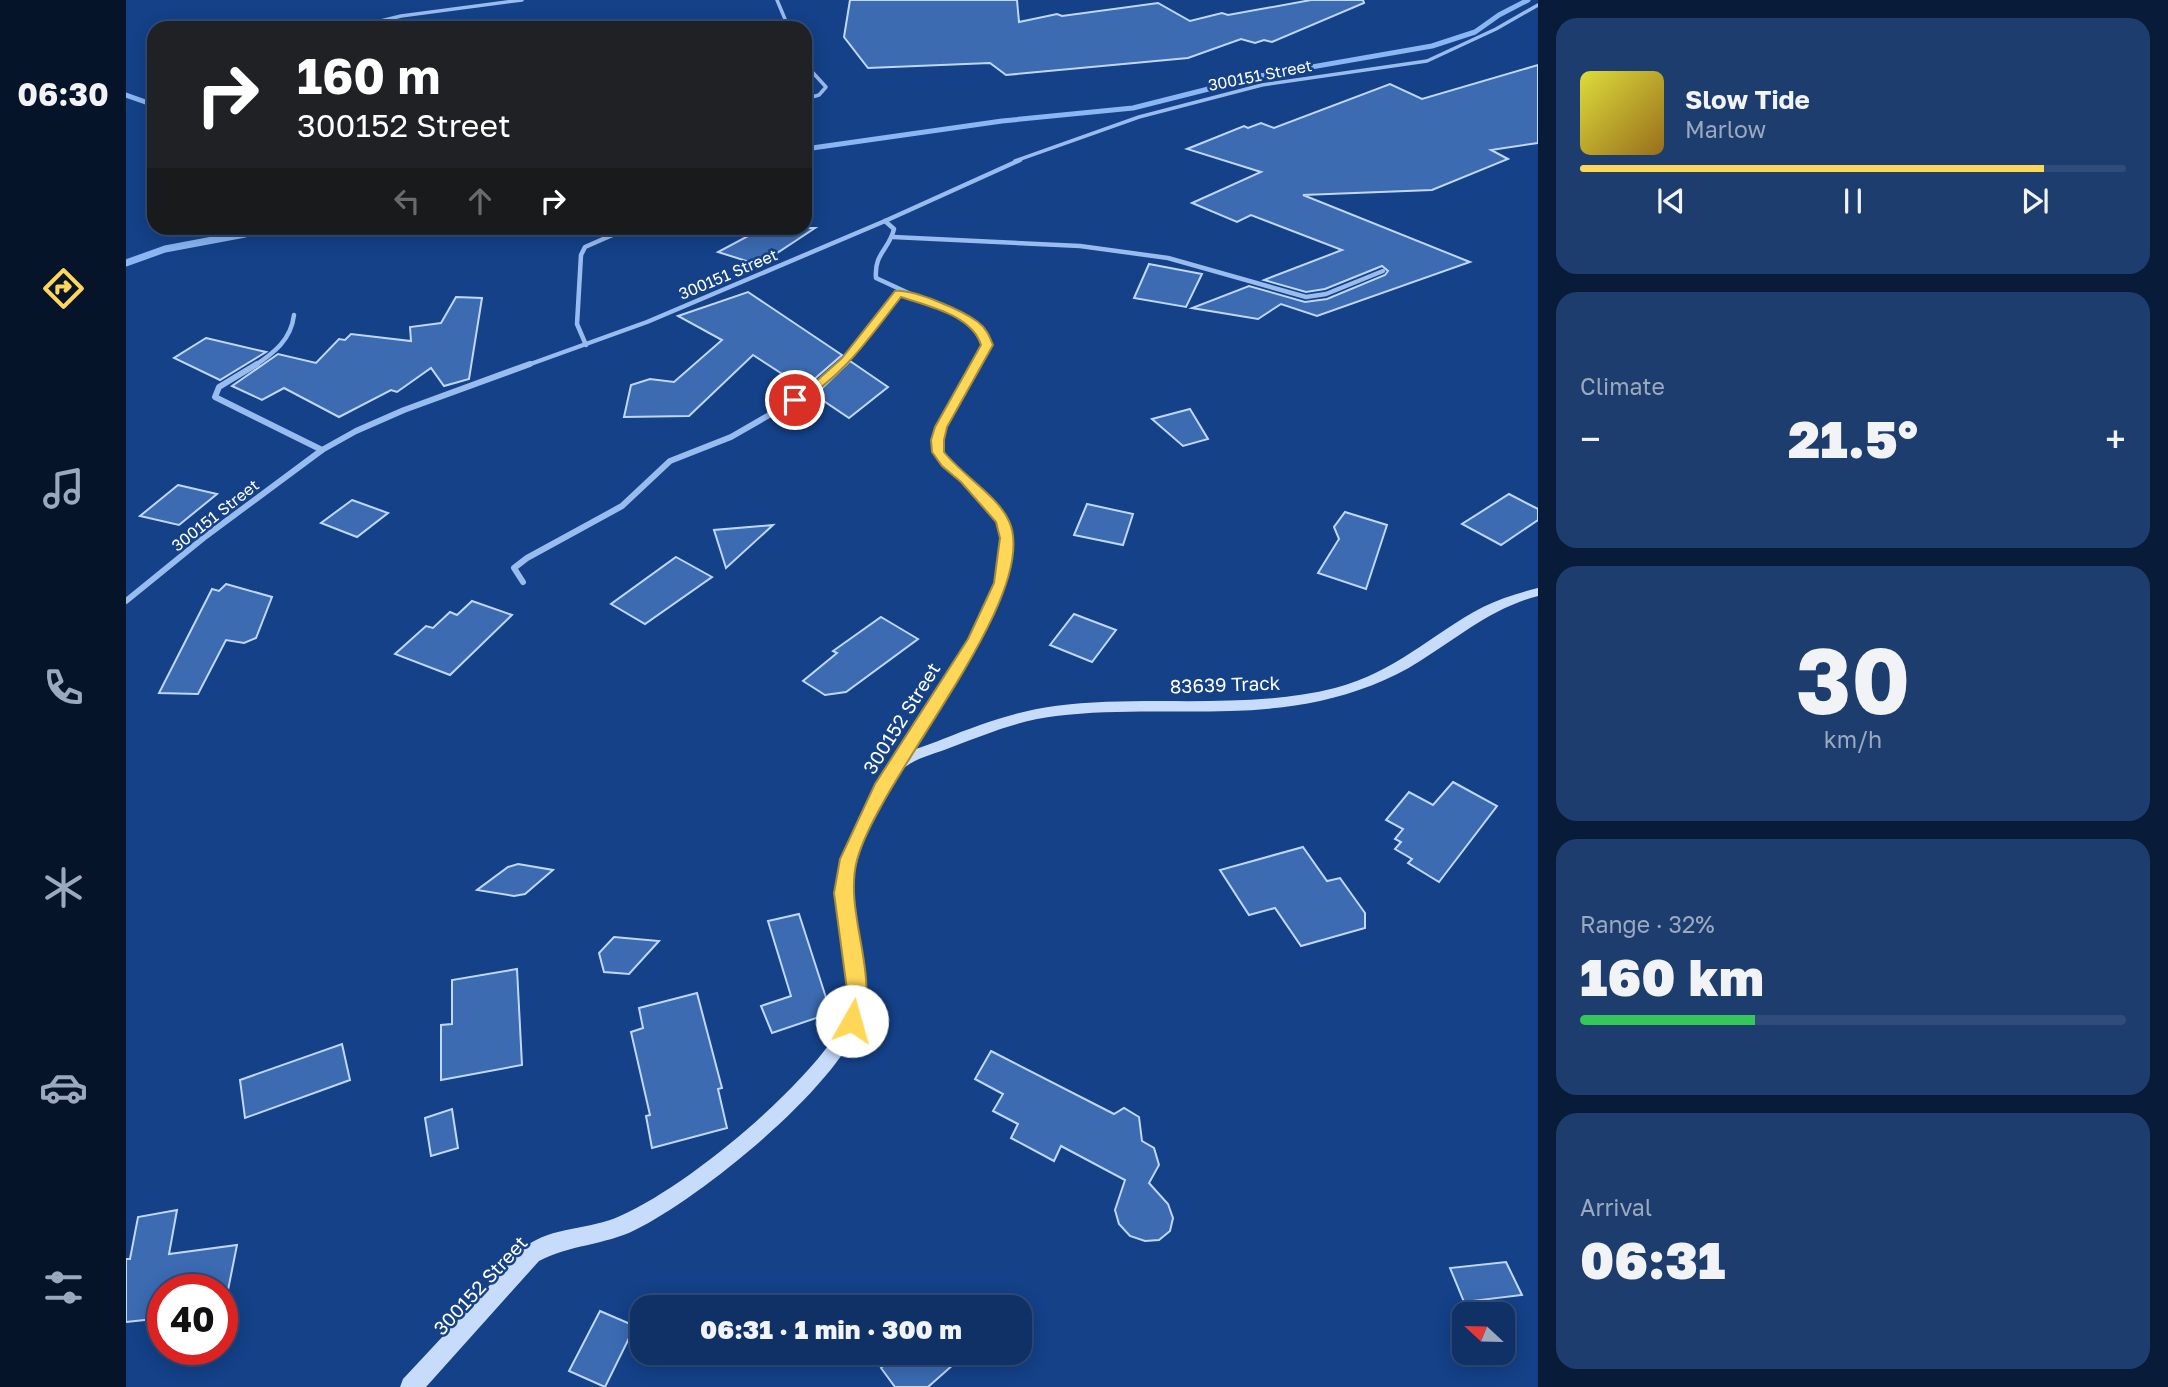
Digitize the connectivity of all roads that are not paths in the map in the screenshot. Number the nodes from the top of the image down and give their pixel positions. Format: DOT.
graph roads {
  1 [pos="522,0"];
  2 [pos="777,0"];
  3 [pos="1538,5"];
  4 [pos="381,21"];
  5 [pos="783,21"];
  6 [pos="812,70"];
  7 [pos="812,97"];
  8 [pos="885,222"];
  9 [pos="612,235"];
  10 [pos="893,237"];
  11 [pos="1383,271"];
  12 [pos="899,293"];
  13 [pos="294,315"];
  14 [pos="586,345"];
  15 [pos="322,450"];
  16 [pos="523,582"];
  17 [pos="1538,592"];
  18 [pos="126,601"];
  19 [pos="895,765"];
  20 [pos="411,1387"];
  1 -- 4 [label="street"];
  2 -- 5 [label="street"];
  3 -- 8 [label="street, 300151 Street"];
  6 -- 7 [label="street"];
  8 -- 10 [label="street"];
  8 -- 14 [label="street, 300151 Street"];
  9 -- 14 [label="street"];
  10 -- 11 [label="street"];
  10 -- 12 [label="street, 300152 Street"];
  12 -- 16 [label="street"];
  12 -- 19 [label="street, 300152 Street"];
  13 -- 15 [label="street"];
  14 -- 15 [label="street, 300151 Street"];
  15 -- 18 [label="street, 300151 Street"];
  17 -- 19 [label="street, 83639 Track"];
  19 -- 20 [label="street, 300152 Street"];
}
